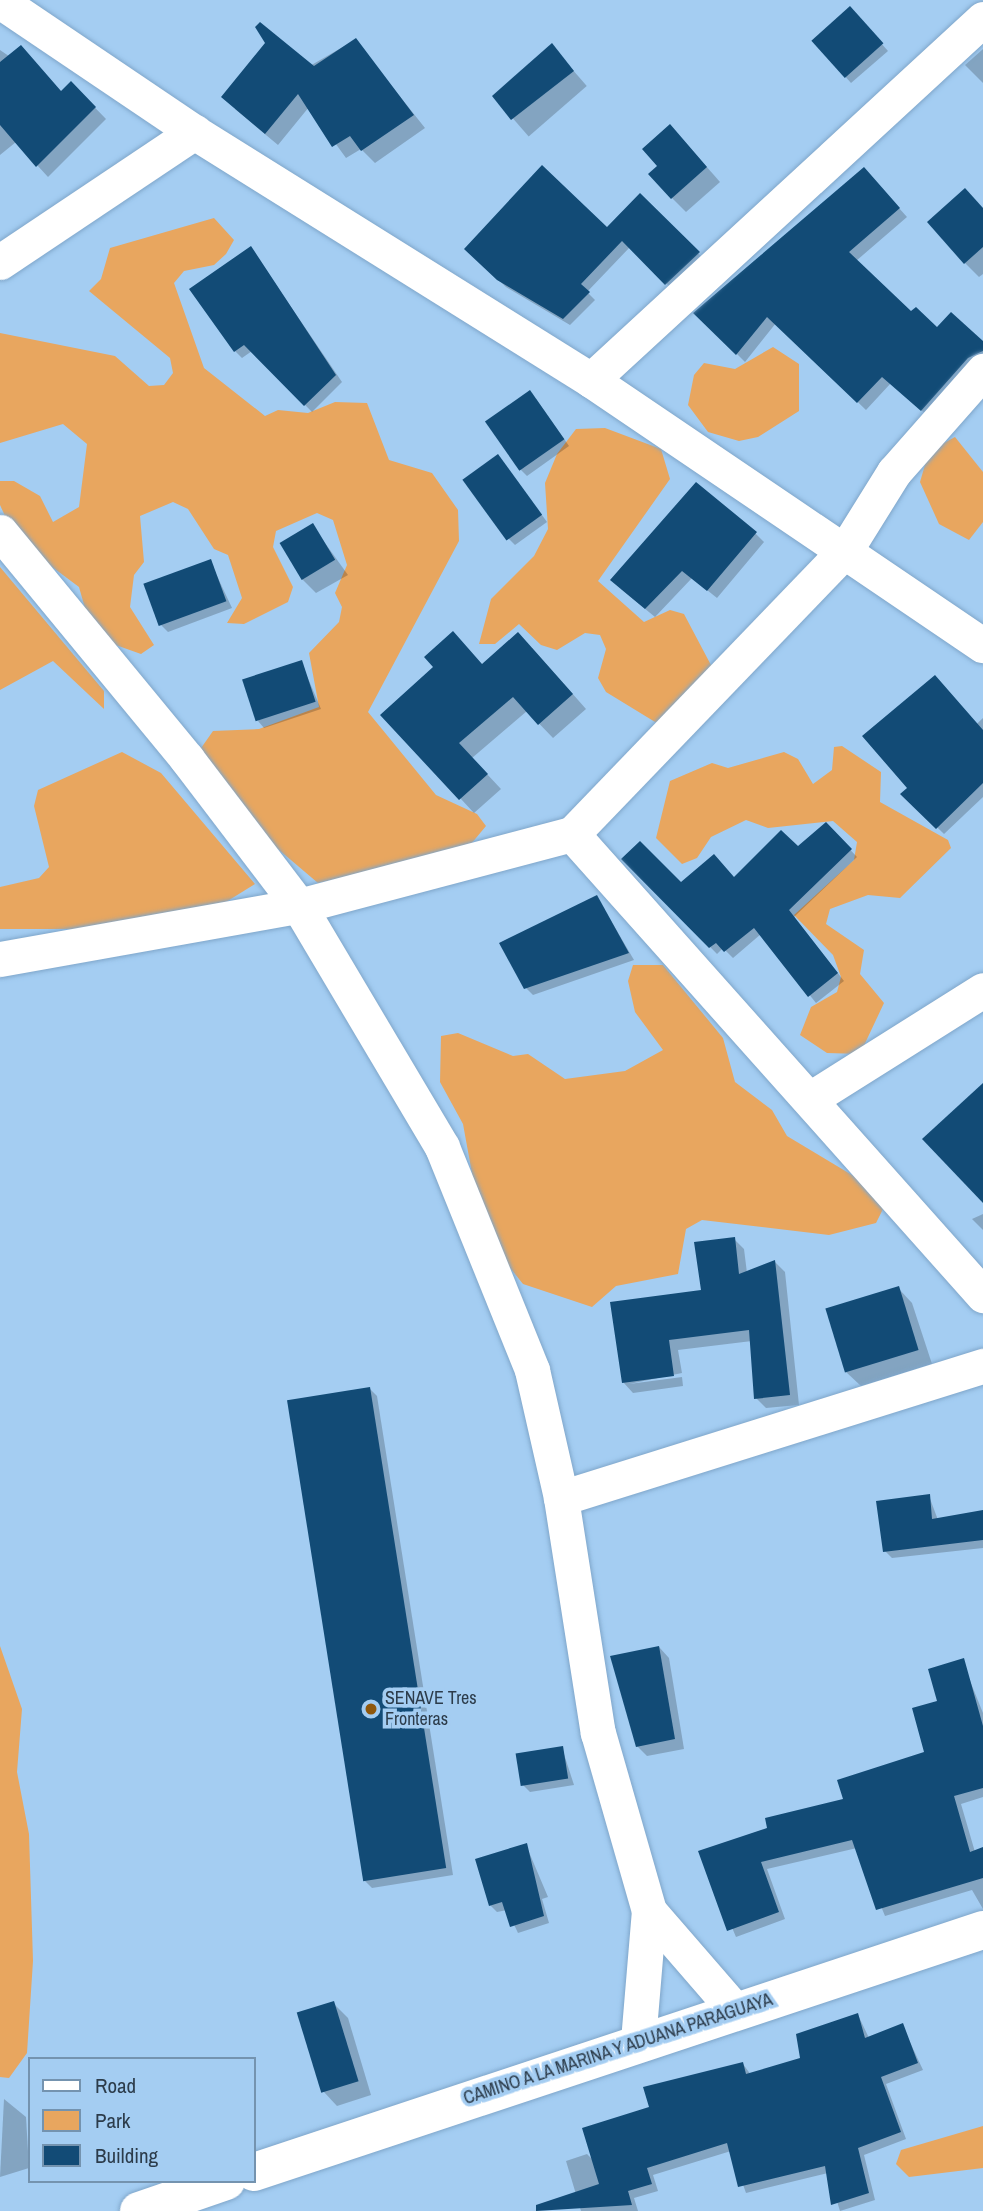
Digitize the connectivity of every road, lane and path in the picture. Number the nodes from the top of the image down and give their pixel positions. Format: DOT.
graph roads {
  1 [pos="0,1"];
  2 [pos="983,19"];
  3 [pos="194,132"];
  4 [pos="0,262"];
  5 [pos="983,371"];
  6 [pos="592,380"];
  7 [pos="0,532"];
  8 [pos="846,549"];
  9 [pos="983,645"];
  10 [pos="572,834"];
  11 [pos="299,906"];
  12 [pos="0,959"];
  13 [pos="983,990"];
  14 [pos="810,1099"];
  15 [pos="983,1295"];
  16 [pos="983,1366"];
  17 [pos="561,1498"];
  18 [pos="649,1911"];
  19 [pos="983,1930"];
  20 [pos="734,2009"];
  21 [pos="638,2041"];
  22 [pos="256,2171"];
  23 [pos="220,2183"];
  24 [pos="139,2211"];
  1 -- 3 [label="street"];
  2 -- 6 [label="street"];
  3 -- 4 [label="street"];
  3 -- 6 [label="street"];
  5 -- 8 [label="street"];
  6 -- 8 [label="street"];
  7 -- 11 [label="street"];
  8 -- 9 [label="street"];
  8 -- 10 [label="street"];
  10 -- 11 [label="street"];
  10 -- 14 [label="street"];
  11 -- 12 [label="street"];
  11 -- 17 [label="street"];
  13 -- 14 [label="street"];
  14 -- 15 [label="street"];
  16 -- 17 [label="street"];
  17 -- 18 [label="street"];
  18 -- 20 [label="street"];
  18 -- 21 [label="street"];
  19 -- 20 [label="street, CAMINO A LA MARINA Y ADUANA PARAGUAYA"];
  20 -- 21 [label="street, CAMINO A LA MARINA Y ADUANA PARAGUAYA"];
  21 -- 22 [label="street, CAMINO A LA MARINA Y ADUANA PARAGUAYA"];
  23 -- 24 [label="street"];
}
